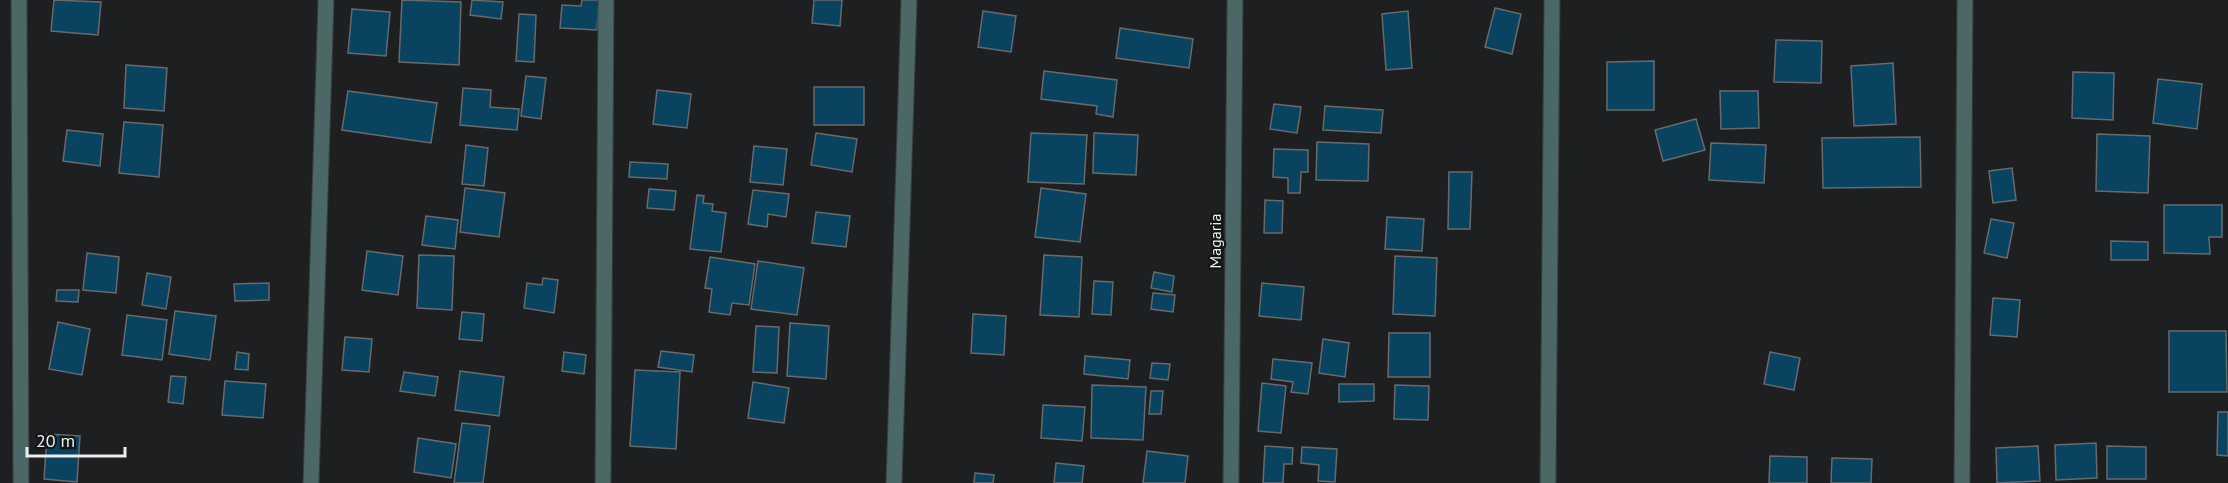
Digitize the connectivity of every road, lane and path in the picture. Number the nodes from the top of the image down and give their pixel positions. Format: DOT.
graph roads {
  1 [pos="19,0"];
  2 [pos="326,0"];
  3 [pos="606,0"];
  4 [pos="909,0"];
  5 [pos="1234,0"];
  6 [pos="1552,0"];
  7 [pos="1965,0"];
  8 [pos="21,483"];
  9 [pos="311,483"];
  10 [pos="603,483"];
  11 [pos="894,483"];
  12 [pos="1231,483"];
  13 [pos="1548,483"];
  14 [pos="1962,483"];
  1 -- 8 [label="street"];
  2 -- 9 [label="street"];
  3 -- 10 [label="street"];
  4 -- 11 [label="street"];
  5 -- 12 [label="street, Magaria"];
  6 -- 13 [label="street"];
  7 -- 14 [label="street"];
}
